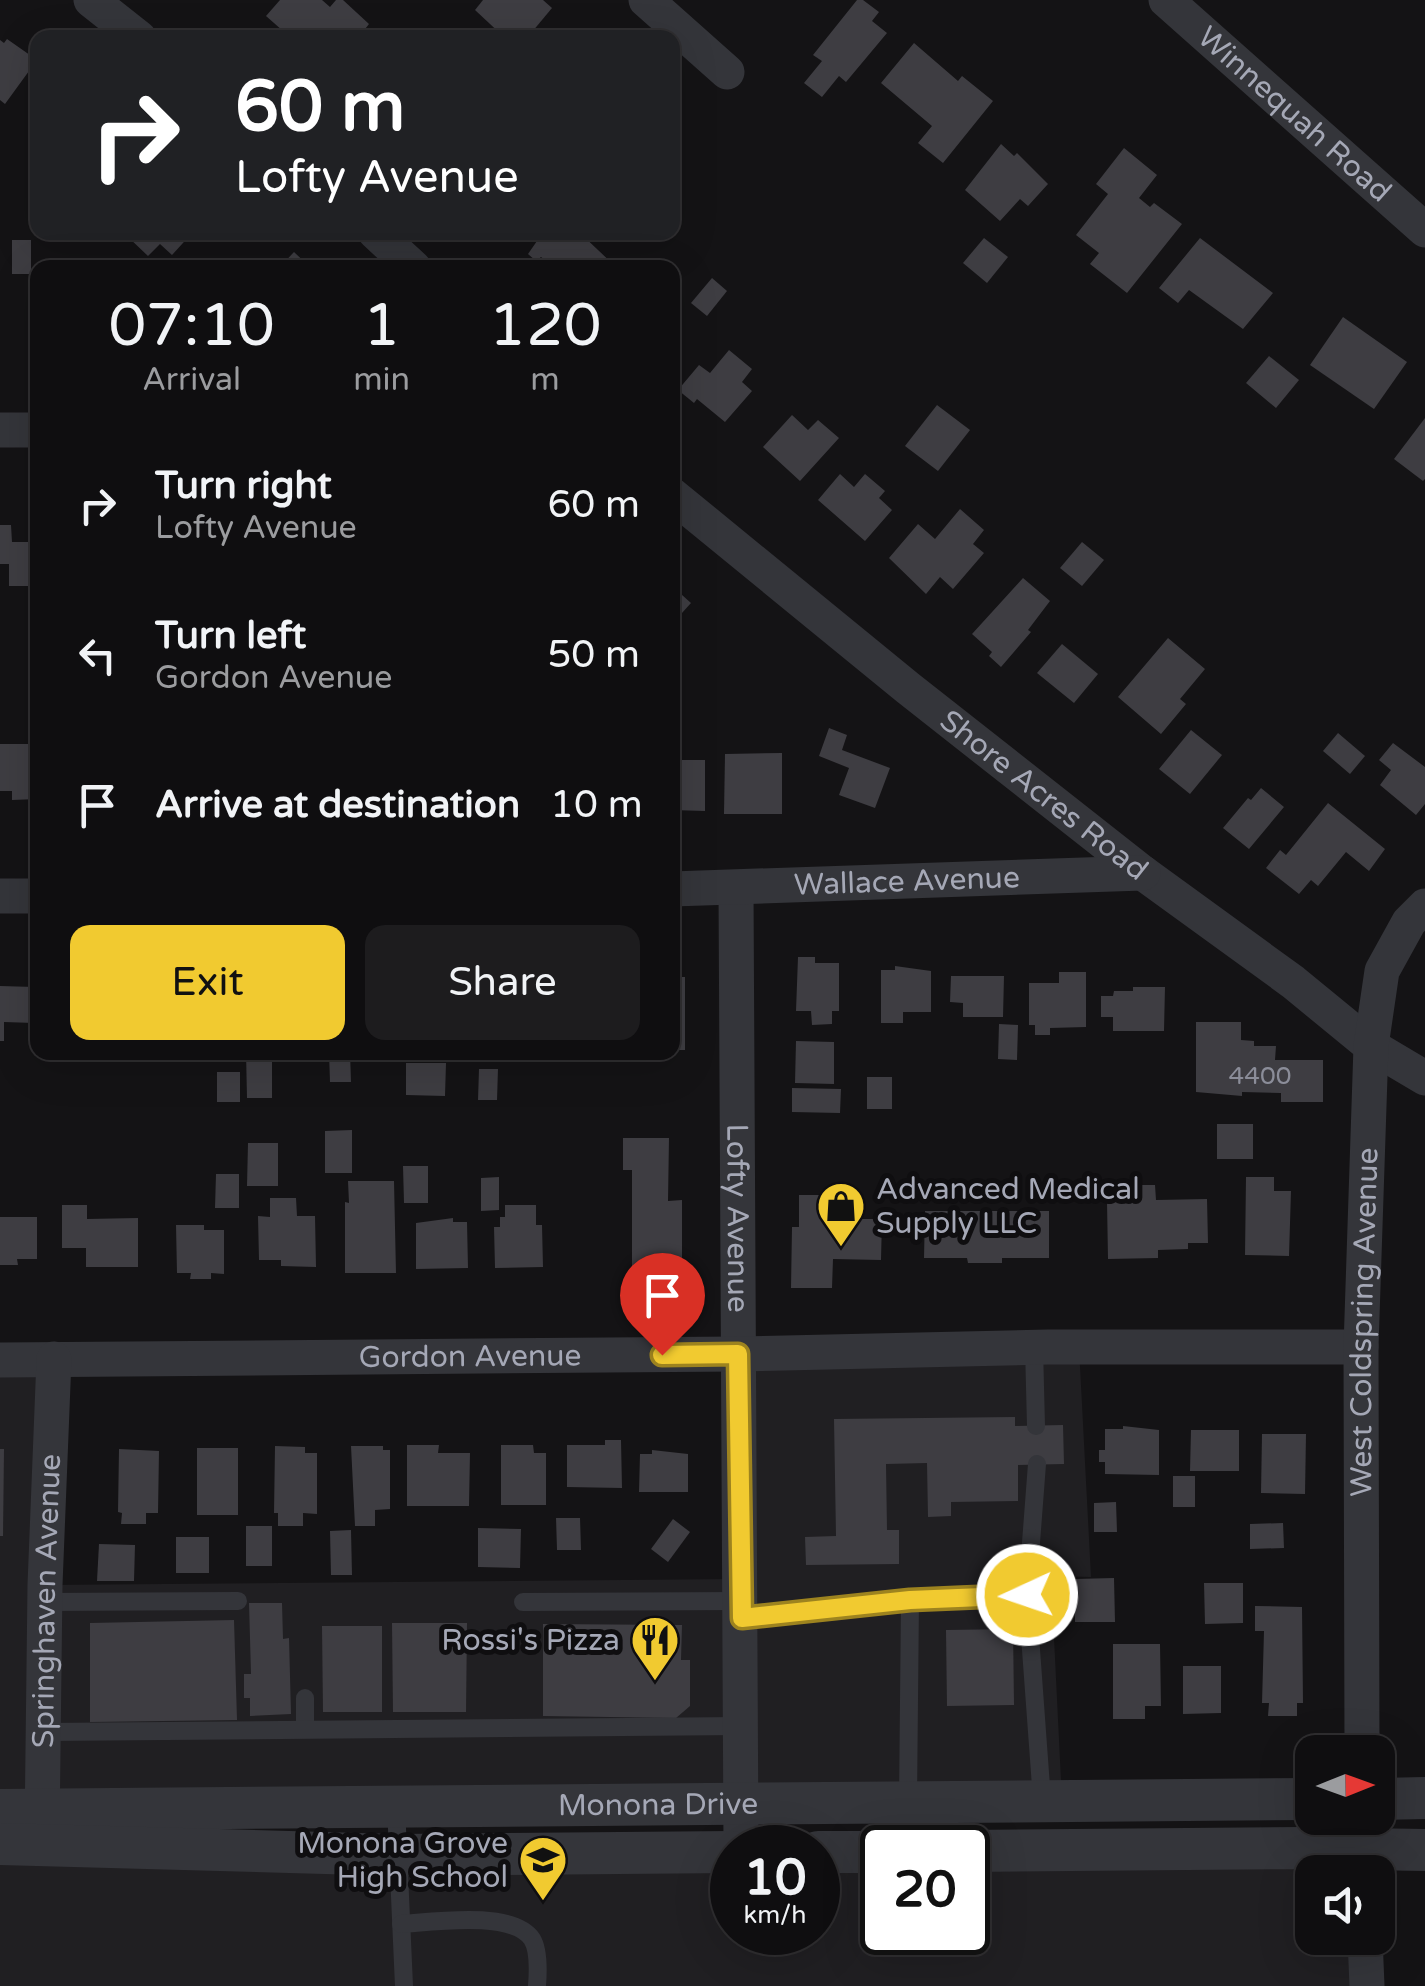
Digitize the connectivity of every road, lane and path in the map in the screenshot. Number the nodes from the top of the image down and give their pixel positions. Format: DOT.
graph roads {
  1 [pos="91,0"];
  2 [pos="646,0"];
  3 [pos="1166,0"];
  4 [pos="129,30"];
  5 [pos="728,72"];
  6 [pos="1425,230"];
  7 [pos="384,240"];
  8 [pos="405,260"];
  9 [pos="0,430"];
  10 [pos="30,430"];
  11 [pos="680,503"];
  12 [pos="1142,873"];
  13 [pos="736,888"];
  14 [pos="680,889"];
  15 [pos="0,896"];
  16 [pos="30,896"];
  17 [pos="1425,906"];
  18 [pos="1371,1046"];
  19 [pos="1425,1078"];
  20 [pos="1034,1347"];
  21 [pos="1362,1347"];
  22 [pos="738,1354"];
  23 [pos="54,1359"];
  24 [pos="0,1360"];
  25 [pos="1036,1426"];
  26 [pos="1037,1464"];
  27 [pos="1027,1595"];
  28 [pos="238,1600"];
  29 [pos="910,1600"];
  30 [pos="45,1602"];
  31 [pos="523,1602"];
  32 [pos="742,1609"];
  33 [pos="304,1698"];
  34 [pos="742,1726"];
  35 [pos="304,1730"];
  36 [pos="45,1732"];
  37 [pos="1362,1735"];
  38 [pos="1395,1798"];
  39 [pos="1425,1798"];
  40 [pos="1295,1799"];
  41 [pos="1042,1801"];
  42 [pos="908,1802"];
  43 [pos="741,1803"];
  44 [pos="396,1806"];
  45 [pos="0,1810"];
  46 [pos="741,1825"];
  47 [pos="28,1832"];
  48 [pos="1363,1847"];
  49 [pos="1425,1850"];
  50 [pos="990,1851"];
  51 [pos="710,1852"];
  52 [pos="396,1855"];
  53 [pos="401,1924"];
  54 [pos="1366,1955"];
  55 [pos="404,1986"];
  56 [pos="537,1986"];
  57 [pos="1367,1986"];
  1 -- 4 [label="street"];
  2 -- 5 [label="street"];
  3 -- 6 [label="street, Winnequah Road"];
  7 -- 8 [label="street"];
  9 -- 10 [label="street"];
  11 -- 12 [label="street, Shore Acres Road"];
  12 -- 13 [label="street, Wallace Avenue"];
  12 -- 18 [label="street, Shore Acres Road"];
  13 -- 14 [label="street, Wallace Avenue"];
  13 -- 22 [label="street, Lofty Avenue"];
  15 -- 16 [label="street"];
  17 -- 18 [label="street, West Coldspring Avenue"];
  18 -- 19 [label="street, Shore Acres Road"];
  18 -- 21 [label="street, West Coldspring Avenue"];
  20 -- 21 [label="street, Gordon Avenue"];
  20 -- 22 [label="street, Gordon Avenue"];
  20 -- 25 [label="lane"];
  21 -- 37 [label="street, West Coldspring Avenue"];
  22 -- 23 [label="street, Gordon Avenue"];
  22 -- 32 [label="street, Lofty Avenue"];
  23 -- 24 [label="street, Gordon Avenue"];
  23 -- 30 [label="street, Springhaven Avenue"];
  26 -- 27 [label="lane"];
  27 -- 29 [label="lane"];
  27 -- 41 [label="lane"];
  28 -- 30 [label="lane"];
  29 -- 32 [label="lane"];
  29 -- 42 [label="lane"];
  30 -- 36 [label="street, Springhaven Avenue"];
  31 -- 32 [label="lane"];
  32 -- 34 [label="street, Lofty Avenue"];
  33 -- 35 [label="lane"];
  34 -- 35 [label="lane"];
  34 -- 43 [label="street, Lofty Avenue"];
  35 -- 36 [label="lane"];
  36 -- 47 [label="street, Springhaven Avenue"];
  38 -- 39 [label="street"];
  40 -- 41 [label="street, Monona Drive"];
  41 -- 42 [label="street, Monona Drive"];
  42 -- 43 [label="street, Monona Drive"];
  43 -- 44 [label="street, Monona Drive"];
  43 -- 46 [label="street, Lofty Avenue"];
  44 -- 47 [label="street, Monona Drive"];
  44 -- 52 [label="lane"];
  45 -- 47 [label="street, Monona Drive"];
  47 -- 52 [label="street, Monona Drive"];
  48 -- 49 [label="street"];
  48 -- 50 [label="street"];
  51 -- 52 [label="street, Monona Drive"];
  52 -- 53 [label="lane"];
  53 -- 55 [label="lane"];
  53 -- 56 [label="lane"];
  54 -- 57 [label="street"];
}
